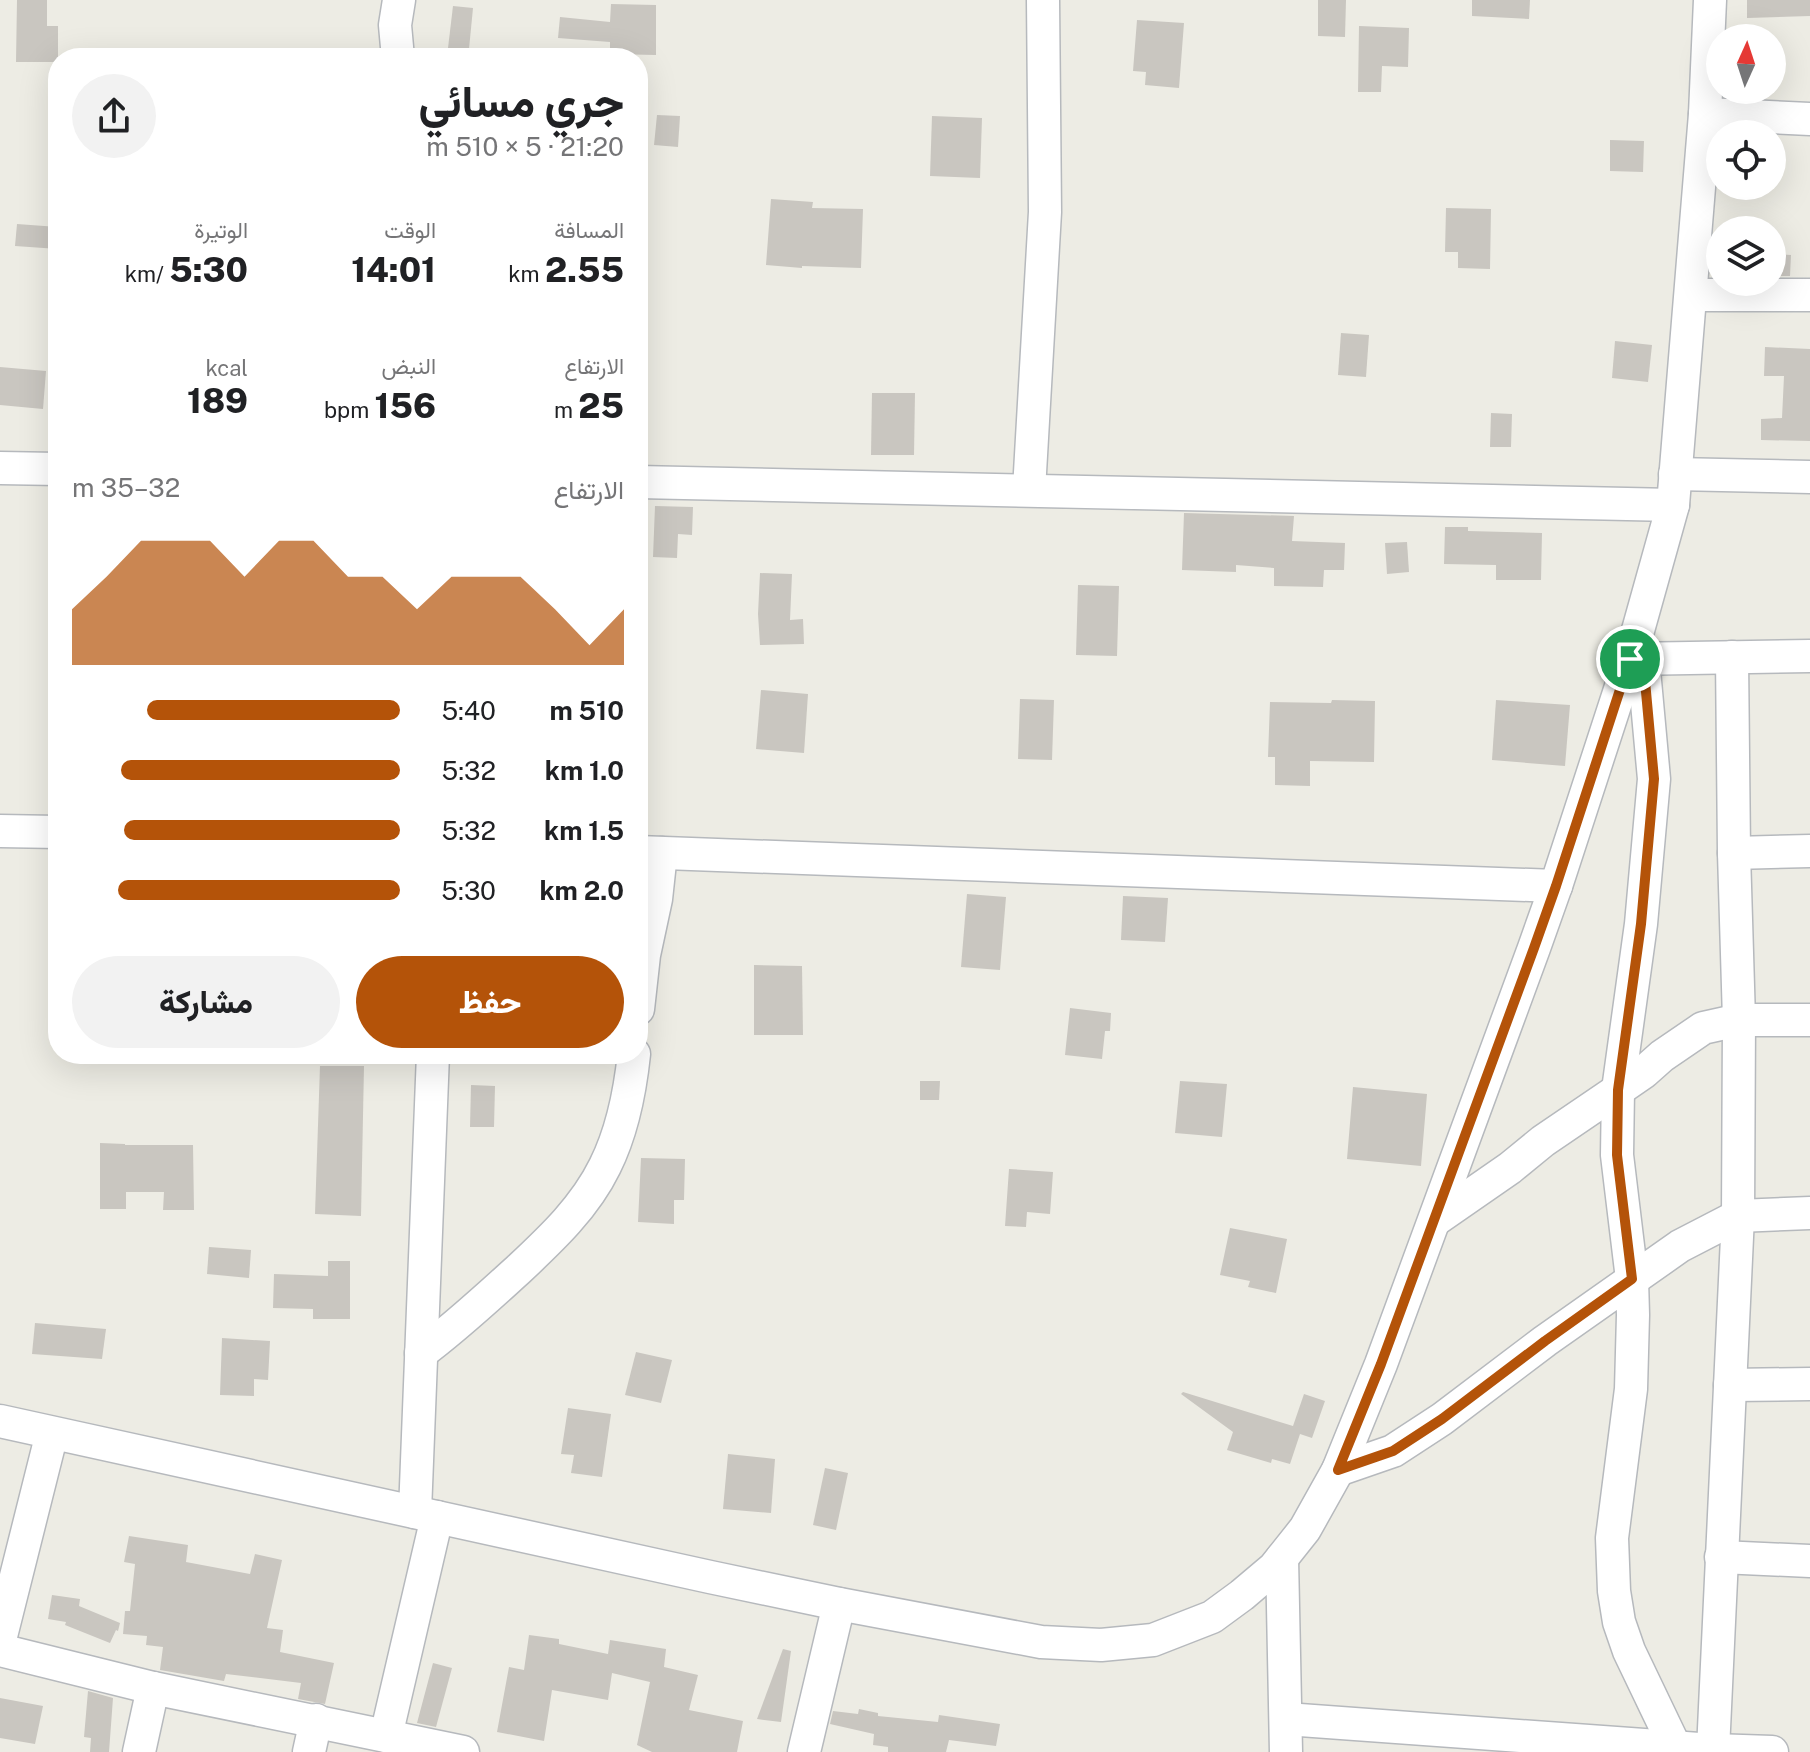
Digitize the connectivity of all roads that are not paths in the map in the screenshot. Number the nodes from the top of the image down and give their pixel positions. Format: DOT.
graph roads {
  1 [pos="399,0"];
  2 [pos="1043,0"];
  3 [pos="1710,0"];
  4 [pos="397,48"];
  5 [pos="1705,114"];
  6 [pos="1810,119"];
  7 [pos="1691,295"];
  8 [pos="1810,295"];
  9 [pos="0,468"];
  10 [pos="48,469"];
  11 [pos="1810,477"];
  12 [pos="648,482"];
  13 [pos="1674,489"];
  14 [pos="1029,490"];
  15 [pos="1810,656"];
  16 [pos="1732,657"];
  17 [pos="1637,659"];
  18 [pos="0,831"];
  19 [pos="48,832"];
  20 [pos="1810,851"];
  21 [pos="649,853"];
  22 [pos="1734,853"];
  23 [pos="1556,886"];
  24 [pos="648,936"];
  25 [pos="1739,1020"];
  26 [pos="1810,1020"];
  27 [pos="433,1064"];
  28 [pos="633,1064"];
  29 [pos="1618,1090"];
  30 [pos="1810,1213"];
  31 [pos="1738,1216"];
  32 [pos="1435,1220"];
  33 [pos="1632,1279"];
  34 [pos="421,1353"];
  35 [pos="1810,1384"];
  36 [pos="1730,1385"];
  37 [pos="0,1421"];
  38 [pos="52,1433"];
  39 [pos="1338,1470"];
  40 [pos="426,1514"];
  41 [pos="1721,1557"];
  42 [pos="1282,1558"];
  43 [pos="1810,1561"];
  44 [pos="839,1604"];
  45 [pos="0,1640"];
  46 [pos="0,1650"];
  47 [pos="153,1688"];
  48 [pos="1286,1719"];
  49 [pos="316,1720"];
  50 [pos="386,1736"];
  51 [pos="1668,1749"];
  52 [pos="1713,1750"];
  53 [pos="139,1752"];
  54 [pos="309,1752"];
  55 [pos="463,1752"];
  56 [pos="804,1752"];
  57 [pos="1286,1752"];
  58 [pos="1772,1752"];
  1 -- 4 [label="street"];
  2 -- 14 [label="street"];
  3 -- 5 [label="street"];
  5 -- 6 [label="street"];
  5 -- 7 [label="street"];
  7 -- 8 [label="street"];
  7 -- 13 [label="street"];
  9 -- 10 [label="street"];
  11 -- 13 [label="street"];
  12 -- 14 [label="street"];
  13 -- 14 [label="street"];
  13 -- 17 [label="street"];
  15 -- 16 [label="street"];
  16 -- 17 [label="street"];
  16 -- 22 [label="street"];
  17 -- 23 [label="street"];
  17 -- 29 [label="street"];
  18 -- 19 [label="street"];
  20 -- 22 [label="street"];
  21 -- 23 [label="street"];
  21 -- 24 [label="street"];
  22 -- 25 [label="street"];
  23 -- 32 [label="street"];
  25 -- 26 [label="street"];
  25 -- 29 [label="street"];
  25 -- 31 [label="street"];
  27 -- 34 [label="street"];
  28 -- 34 [label="street"];
  29 -- 32 [label="street"];
  29 -- 33 [label="street"];
  30 -- 31 [label="street"];
  31 -- 33 [label="street"];
  31 -- 36 [label="street"];
  32 -- 39 [label="street"];
  33 -- 39 [label="street"];
  33 -- 51 [label="street"];
  34 -- 40 [label="street"];
  35 -- 36 [label="street"];
  36 -- 41 [label="street"];
  37 -- 38 [label="street"];
  38 -- 40 [label="street"];
  38 -- 45 [label="street"];
  39 -- 42 [label="street"];
  40 -- 44 [label="street"];
  40 -- 50 [label="street"];
  41 -- 43 [label="street"];
  41 -- 52 [label="street"];
  42 -- 44 [label="street"];
  42 -- 48 [label="street"];
  44 -- 56 [label="street"];
  46 -- 47 [label="street"];
  47 -- 49 [label="street"];
  47 -- 53 [label="street"];
  48 -- 51 [label="street"];
  48 -- 57 [label="street"];
  49 -- 50 [label="street"];
  49 -- 54 [label="street"];
  50 -- 55 [label="street"];
  51 -- 52 [label="street"];
  52 -- 58 [label="street"];
}
